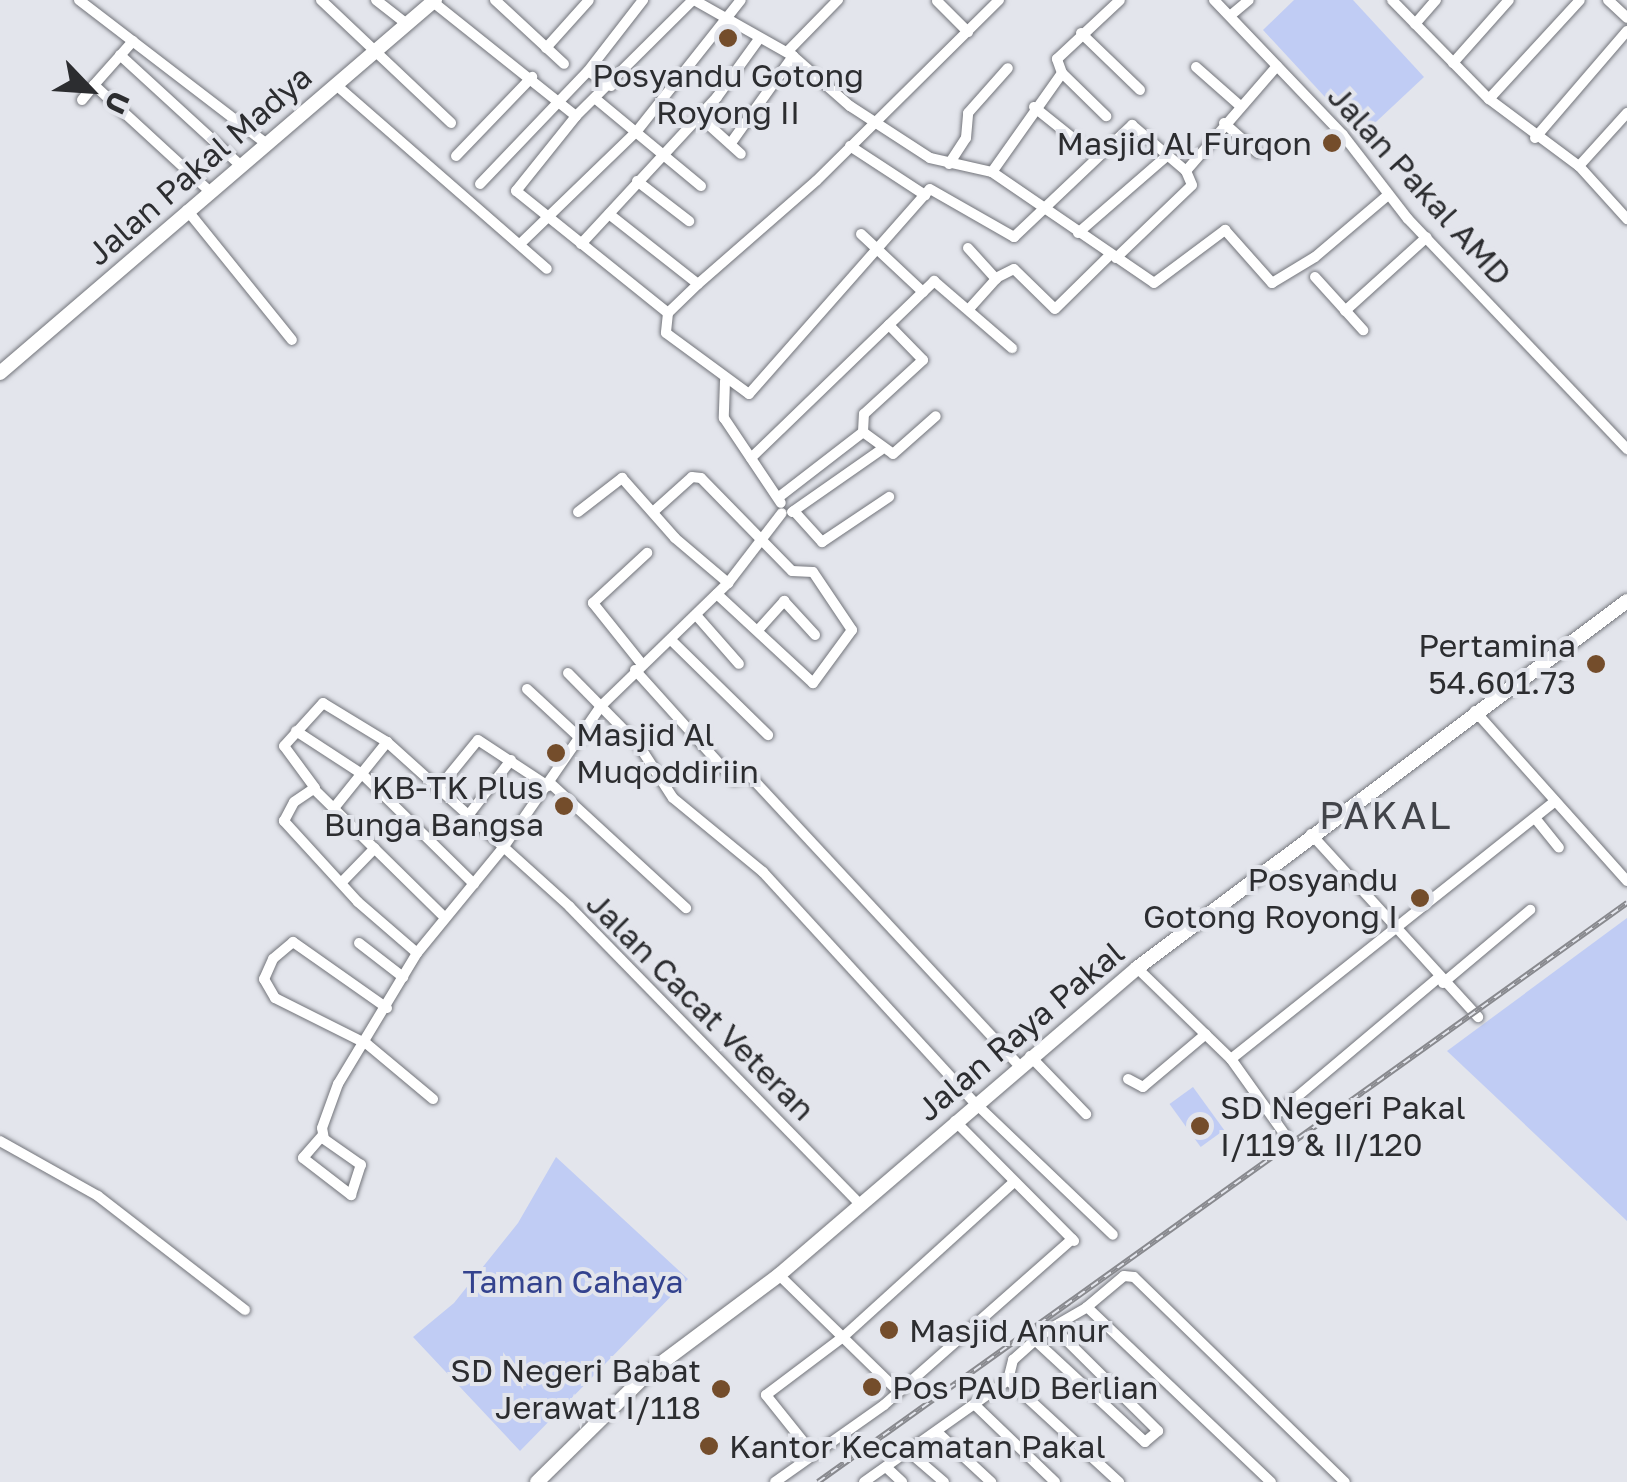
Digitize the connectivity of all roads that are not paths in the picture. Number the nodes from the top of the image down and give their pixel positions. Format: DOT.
graph roads {
  1 [pos="79,0"];
  2 [pos="321,0"];
  3 [pos="376,0"];
  4 [pos="496,0"];
  5 [pos="588,0"];
  6 [pos="643,0"];
  7 [pos="694,0"];
  8 [pos="742,0"];
  9 [pos="838,0"];
  10 [pos="999,0"];
  11 [pos="1120,0"];
  12 [pos="1214,0"];
  13 [pos="1249,0"];
  14 [pos="1392,0"];
  15 [pos="1436,0"];
  16 [pos="1509,0"];
  17 [pos="1580,0"];
  18 [pos="1608,0"];
  19 [pos="434,1"];
  20 [pos="937,1"];
  21 [pos="1231,16"];
  22 [pos="725,18"];
  23 [pos="1627,18"];
  24 [pos="405,24"];
  25 [pos="1414,24"];
  26 [pos="968,32"];
  27 [pos="1627,32"];
  28 [pos="1081,33"];
  29 [pos="760,39"];
  30 [pos="133,41"];
  31 [pos="546,48"];
  32 [pos="375,49"];
  33 [pos="790,54"];
  34 [pos="120,56"];
  35 [pos="1453,63"];
  36 [pos="564,64"];
  37 [pos="1276,66"];
  38 [pos="1196,67"];
  39 [pos="1008,68"];
  40 [pos="588,71"];
  41 [pos="1062,73"];
  42 [pos="532,77"];
  43 [pos="335,84"];
  44 [pos="94,85"];
  45 [pos="611,86"];
  46 [pos="1140,90"];
  47 [pos="556,99"];
  48 [pos="1489,99"];
  49 [pos="82,100"];
  50 [pos="598,100"];
  51 [pos="1238,104"];
  52 [pos="1034,107"];
  53 [pos="1627,114"];
  54 [pos="576,116"];
  55 [pos="700,116"];
  56 [pos="1106,116"];
  57 [pos="872,118"];
  58 [pos="1224,123"];
  59 [pos="451,124"];
  60 [pos="637,131"];
  61 [pos="1535,138"];
  62 [pos="264,142"];
  63 [pos="731,143"];
  64 [pos="1079,144"];
  65 [pos="850,146"];
  66 [pos="664,150"];
  67 [pos="1258,153"];
  68 [pos="740,154"];
  69 [pos="1168,155"];
  70 [pos="456,156"];
  71 [pos="239,164"];
  72 [pos="948,164"];
  73 [pos="1578,166"];
  74 [pos="1186,170"];
  75 [pos="992,172"];
  76 [pos="637,181"];
  77 [pos="480,184"];
  78 [pos="702,186"];
  79 [pos="208,190"];
  80 [pos="925,195"];
  81 [pos="1388,196"];
  82 [pos="1038,208"];
  83 [pos="187,210"];
  84 [pos="608,214"];
  85 [pos="546,217"];
  86 [pos="1627,219"];
  87 [pos="689,221"];
  88 [pos="1078,232"];
  89 [pos="861,234"];
  90 [pos="1427,237"];
  91 [pos="520,244"];
  92 [pos="581,244"];
  93 [pos="968,248"];
  94 [pos="879,250"];
  95 [pos="1107,261"];
  96 [pos="547,269"];
  97 [pos="996,278"];
  98 [pos="1315,278"];
  99 [pos="698,284"];
  100 [pos="923,292"];
  101 [pos="971,306"];
  102 [pos="1346,311"];
  103 [pos="668,313"];
  104 [pos="889,325"];
  105 [pos="1363,330"];
  106 [pos="292,340"];
  107 [pos="1012,348"];
  108 [pos="0,374"];
  109 [pos="725,382"];
  110 [pos="936,416"];
  111 [pos="862,432"];
  112 [pos="1627,449"];
  113 [pos="881,450"];
  114 [pos="752,458"];
  115 [pos="779,497"];
  116 [pos="890,497"];
  117 [pos="578,512"];
  118 [pos="653,512"];
  119 [pos="794,512"];
  120 [pos="782,514"];
  121 [pos="760,540"];
  122 [pos="648,554"];
  123 [pos="728,583"];
  124 [pos="717,594"];
  125 [pos="1627,601"];
  126 [pos="696,615"];
  127 [pos="759,629"];
  128 [pos="815,635"];
  129 [pos="670,640"];
  130 [pos="739,664"];
  131 [pos="638,666"];
  132 [pos="568,673"];
  133 [pos="527,689"];
  134 [pos="601,706"];
  135 [pos="1475,712"];
  136 [pos="296,730"];
  137 [pos="768,736"];
  138 [pos="581,739"];
  139 [pos="387,742"];
  140 [pos="511,760"];
  141 [pos="362,774"];
  142 [pos="549,784"];
  143 [pos="438,789"];
  144 [pos="314,790"];
  145 [pos="1555,801"];
  146 [pos="334,808"];
  147 [pos="467,816"];
  148 [pos="1535,818"];
  149 [pos="1310,834"];
  150 [pos="375,848"];
  151 [pos="503,848"];
  152 [pos="1559,848"];
  153 [pos="1627,881"];
  154 [pos="342,882"];
  155 [pos="474,884"];
  156 [pos="686,908"];
  157 [pos="1530,910"];
  158 [pos="442,915"];
  159 [pos="1394,930"];
  160 [pos="360,943"];
  161 [pos="417,954"];
  162 [pos="1137,968"];
  163 [pos="403,978"];
  164 [pos="1441,980"];
  165 [pos="387,1008"];
  166 [pos="1478,1018"];
  167 [pos="1206,1034"];
  168 [pos="366,1044"];
  169 [pos="1231,1059"];
  170 [pos="1024,1061"];
  171 [pos="1128,1080"];
  172 [pos="971,1098"];
  173 [pos="432,1099"];
  174 [pos="1086,1114"];
  175 [pos="1273,1117"];
  176 [pos="955,1121"];
  177 [pos="322,1136"];
  178 [pos="1286,1136"];
  179 [pos="0,1141"];
  180 [pos="1014,1182"];
  181 [pos="851,1194"];
  182 [pos="1113,1235"];
  183 [pos="779,1275"];
  184 [pos="1087,1307"];
  185 [pos="246,1310"];
  186 [pos="1053,1327"];
  187 [pos="842,1337"];
  188 [pos="1035,1340"];
  189 [pos="1008,1380"];
  190 [pos="898,1391"];
  191 [pos="975,1405"];
  192 [pos="937,1432"];
  193 [pos="909,1452"];
  194 [pos="814,1455"];
  195 [pos="886,1467"];
  196 [pos="937,1480"];
  197 [pos="536,1482"];
  198 [pos="775,1482"];
  199 [pos="864,1482"];
  200 [pos="902,1482"];
  201 [pos="991,1482"];
  202 [pos="1055,1482"];
  203 [pos="1117,1482"];
  204 [pos="1271,1482"];
  205 [pos="1344,1482"];
  1 -- 30 [label="street"];
  2 -- 32 [label="street"];
  3 -- 24 [label="street"];
  4 -- 31 [label="street"];
  5 -- 31 [label="street"];
  6 -- 40 [label="street"];
  7 -- 22 [label="street"];
  7 -- 45 [label="street"];
  8 -- 22 [label="street"];
  9 -- 33 [label="street"];
  10 -- 26 [label="street"];
  11 -- 28 [label="street"];
  12 -- 21 [label="street, Jalan Pakal AMD"];
  13 -- 21 [label="street"];
  14 -- 25 [label="street"];
  15 -- 25 [label="street"];
  16 -- 35 [label="street"];
  17 -- 48 [label="street"];
  18 -- 23 [label="street"];
  19 -- 24 [label="main road, Jalan Pakal Madya"];
  19 -- 42 [label="street"];
  20 -- 26 [label="street"];
  21 -- 37 [label="street, Jalan Pakal AMD"];
  22 -- 29 [label="street"];
  22 -- 60 [label="street"];
  24 -- 32 [label="main road, Jalan Pakal Madya"];
  25 -- 35 [label="street"];
  26 -- 57 [label="street"];
  27 -- 61 [label="street"];
  28 -- 41 [label="street"];
  28 -- 46 [label="street"];
  29 -- 33 [label="street"];
  29 -- 55 [label="street"];
  30 -- 34 [label="street"];
  30 -- 62 [label="street"];
  31 -- 36 [label="street"];
  32 -- 43 [label="main road, Jalan Pakal Madya"];
  32 -- 59 [label="street"];
  33 -- 57 [label="street"];
  33 -- 63 [label="street"];
  34 -- 44 [label="street"];
  34 -- 71 [label="street"];
  35 -- 48 [label="street"];
  37 -- 51 [label="street"];
  37 -- 81 [label="street, Jalan Pakal AMD"];
  38 -- 51 [label="street"];
  39 -- 72 [label="street"];
  40 -- 45 [label="street"];
  40 -- 47 [label="street"];
  41 -- 52 [label="street"];
  41 -- 56 [label="street"];
  42 -- 47 [label="street"];
  42 -- 70 [label="street"];
  43 -- 62 [label="main road, Jalan Pakal Madya"];
  43 -- 91 [label="street"];
  44 -- 49 [label="street"];
  44 -- 79 [label="street"];
  45 -- 50 [label="street"];
  47 -- 54 [label="street"];
  47 -- 77 [label="street"];
  48 -- 61 [label="street"];
  50 -- 54 [label="street"];
  50 -- 60 [label="street"];
  51 -- 58 [label="street"];
  52 -- 64 [label="street"];
  52 -- 75 [label="street"];
  53 -- 73 [label="street"];
  54 -- 85 [label="street"];
  55 -- 63 [label="street"];
  55 -- 66 [label="street"];
  57 -- 65 [label="street"];
  57 -- 72 [label="street"];
  58 -- 67 [label="street"];
  58 -- 74 [label="street"];
  60 -- 66 [label="street"];
  60 -- 85 [label="street"];
  61 -- 73 [label="street"];
  62 -- 71 [label="main road, Jalan Pakal Madya"];
  63 -- 68 [label="street"];
  65 -- 80 [label="street"];
  65 -- 99 [label="street"];
  66 -- 76 [label="street"];
  66 -- 78 [label="street"];
  69 -- 74 [label="street"];
  69 -- 82 [label="street"];
  69 -- 88 [label="street"];
  71 -- 79 [label="main road, Jalan Pakal Madya"];
  72 -- 75 [label="street"];
  73 -- 86 [label="street"];
  74 -- 95 [label="street"];
  75 -- 82 [label="street"];
  76 -- 84 [label="street"];
  76 -- 87 [label="street"];
  79 -- 83 [label="main road, Jalan Pakal Madya"];
  80 -- 82 [label="street"];
  80 -- 94 [label="street"];
  81 -- 90 [label="street, Jalan Pakal AMD"];
  81 -- 95 [label="street"];
  82 -- 88 [label="street"];
  83 -- 106 [label="street"];
  83 -- 108 [label="main road, Jalan Pakal Madya"];
  84 -- 92 [label="street"];
  84 -- 99 [label="street"];
  85 -- 91 [label="street"];
  85 -- 92 [label="street"];
  88 -- 95 [label="street"];
  89 -- 94 [label="street"];
  90 -- 102 [label="street"];
  90 -- 112 [label="street, Jalan Pakal AMD"];
  91 -- 96 [label="street"];
  92 -- 103 [label="street"];
  93 -- 97 [label="street"];
  94 -- 100 [label="street"];
  94 -- 109 [label="street"];
  95 -- 97 [label="street"];
  97 -- 101 [label="street"];
  98 -- 102 [label="street"];
  99 -- 103 [label="street"];
  100 -- 101 [label="street"];
  100 -- 104 [label="street"];
  101 -- 107 [label="street"];
  102 -- 105 [label="street"];
  103 -- 109 [label="street"];
  104 -- 111 [label="street"];
  104 -- 114 [label="street"];
  109 -- 114 [label="street"];
  110 -- 113 [label="street"];
  111 -- 113 [label="street"];
  111 -- 115 [label="street"];
  113 -- 119 [label="street"];
  114 -- 115 [label="street"];
  115 -- 120 [label="street"];
  116 -- 119 [label="street"];
  117 -- 118 [label="street"];
  118 -- 121 [label="street"];
  118 -- 123 [label="street"];
  119 -- 120 [label="street"];
  120 -- 121 [label="street"];
  121 -- 123 [label="street"];
  121 -- 127 [label="street"];
  122 -- 131 [label="street"];
  123 -- 124 [label="street"];
  124 -- 126 [label="street"];
  124 -- 127 [label="street"];
  125 -- 135 [label="main road, Jalan Raya Pakal"];
  126 -- 129 [label="street"];
  126 -- 130 [label="street"];
  127 -- 128 [label="street"];
  129 -- 131 [label="street"];
  129 -- 137 [label="street"];
  131 -- 134 [label="street"];
  131 -- 170 [label="street"];
  132 -- 134 [label="street"];
  133 -- 138 [label="street"];
  134 -- 138 [label="street"];
  134 -- 172 [label="street"];
  135 -- 145 [label="street"];
  135 -- 149 [label="main road, Jalan Raya Pakal"];
  136 -- 139 [label="street, Jalan Cacat Veteran"];
  136 -- 141 [label="street"];
  136 -- 144 [label="street"];
  138 -- 142 [label="street"];
  139 -- 141 [label="street"];
  139 -- 143 [label="street, Jalan Cacat Veteran"];
  140 -- 142 [label="street"];
  140 -- 143 [label="street"];
  140 -- 147 [label="street"];
  141 -- 146 [label="street"];
  141 -- 155 [label="street"];
  142 -- 151 [label="street"];
  142 -- 156 [label="street"];
  143 -- 147 [label="street, Jalan Cacat Veteran"];
  144 -- 146 [label="street"];
  144 -- 154 [label="street"];
  145 -- 148 [label="street"];
  145 -- 153 [label="street"];
  146 -- 150 [label="street"];
  147 -- 151 [label="street, Jalan Cacat Veteran"];
  148 -- 152 [label="street"];
  148 -- 159 [label="street"];
  149 -- 159 [label="street"];
  149 -- 162 [label="main road, Jalan Raya Pakal"];
  150 -- 154 [label="street"];
  150 -- 158 [label="street"];
  151 -- 155 [label="street"];
  151 -- 181 [label="street, Jalan Cacat Veteran"];
  154 -- 161 [label="street"];
  155 -- 158 [label="street"];
  157 -- 164 [label="street"];
  158 -- 161 [label="street"];
  159 -- 164 [label="street"];
  159 -- 169 [label="street"];
  160 -- 163 [label="street"];
  161 -- 163 [label="street"];
  162 -- 167 [label="street"];
  162 -- 170 [label="main road, Jalan Raya Pakal"];
  163 -- 165 [label="street"];
  164 -- 166 [label="street"];
  164 -- 175 [label="street"];
  165 -- 168 [label="street"];
  165 -- 168 [label="street"];
  167 -- 169 [label="street"];
  167 -- 171 [label="street"];
  168 -- 173 [label="street"];
  168 -- 177 [label="street"];
  169 -- 175 [label="street"];
  170 -- 172 [label="main road, Jalan Raya Pakal"];
  170 -- 174 [label="street"];
  172 -- 176 [label="main road, Jalan Raya Pakal"];
  172 -- 182 [label="street"];
  175 -- 178 [label="street"];
  176 -- 180 [label="street"];
  176 -- 181 [label="main road, Jalan Raya Pakal"];
  177 -- 177 [label="street"];
  179 -- 185 [label="street"];
  180 -- 187 [label="street"];
  180 -- 190 [label="street"];
  181 -- 183 [label="main road, Jalan Raya Pakal"];
  183 -- 187 [label="street"];
  183 -- 197 [label="main road, Jalan Raya Pakal"];
  184 -- 186 [label="street"];
  184 -- 204 [label="street"];
  184 -- 205 [label="street"];
  186 -- 188 [label="street"];
  186 -- 188 [label="street"];
  187 -- 190 [label="street"];
  187 -- 194 [label="street"];
  188 -- 189 [label="street"];
  189 -- 191 [label="street"];
  189 -- 203 [label="street"];
  190 -- 194 [label="street"];
  191 -- 192 [label="street"];
  191 -- 202 [label="street"];
  192 -- 193 [label="street"];
  192 -- 201 [label="street"];
  193 -- 195 [label="street"];
  193 -- 196 [label="street"];
  194 -- 198 [label="street"];
  195 -- 199 [label="street"];
  195 -- 200 [label="street"];
}
